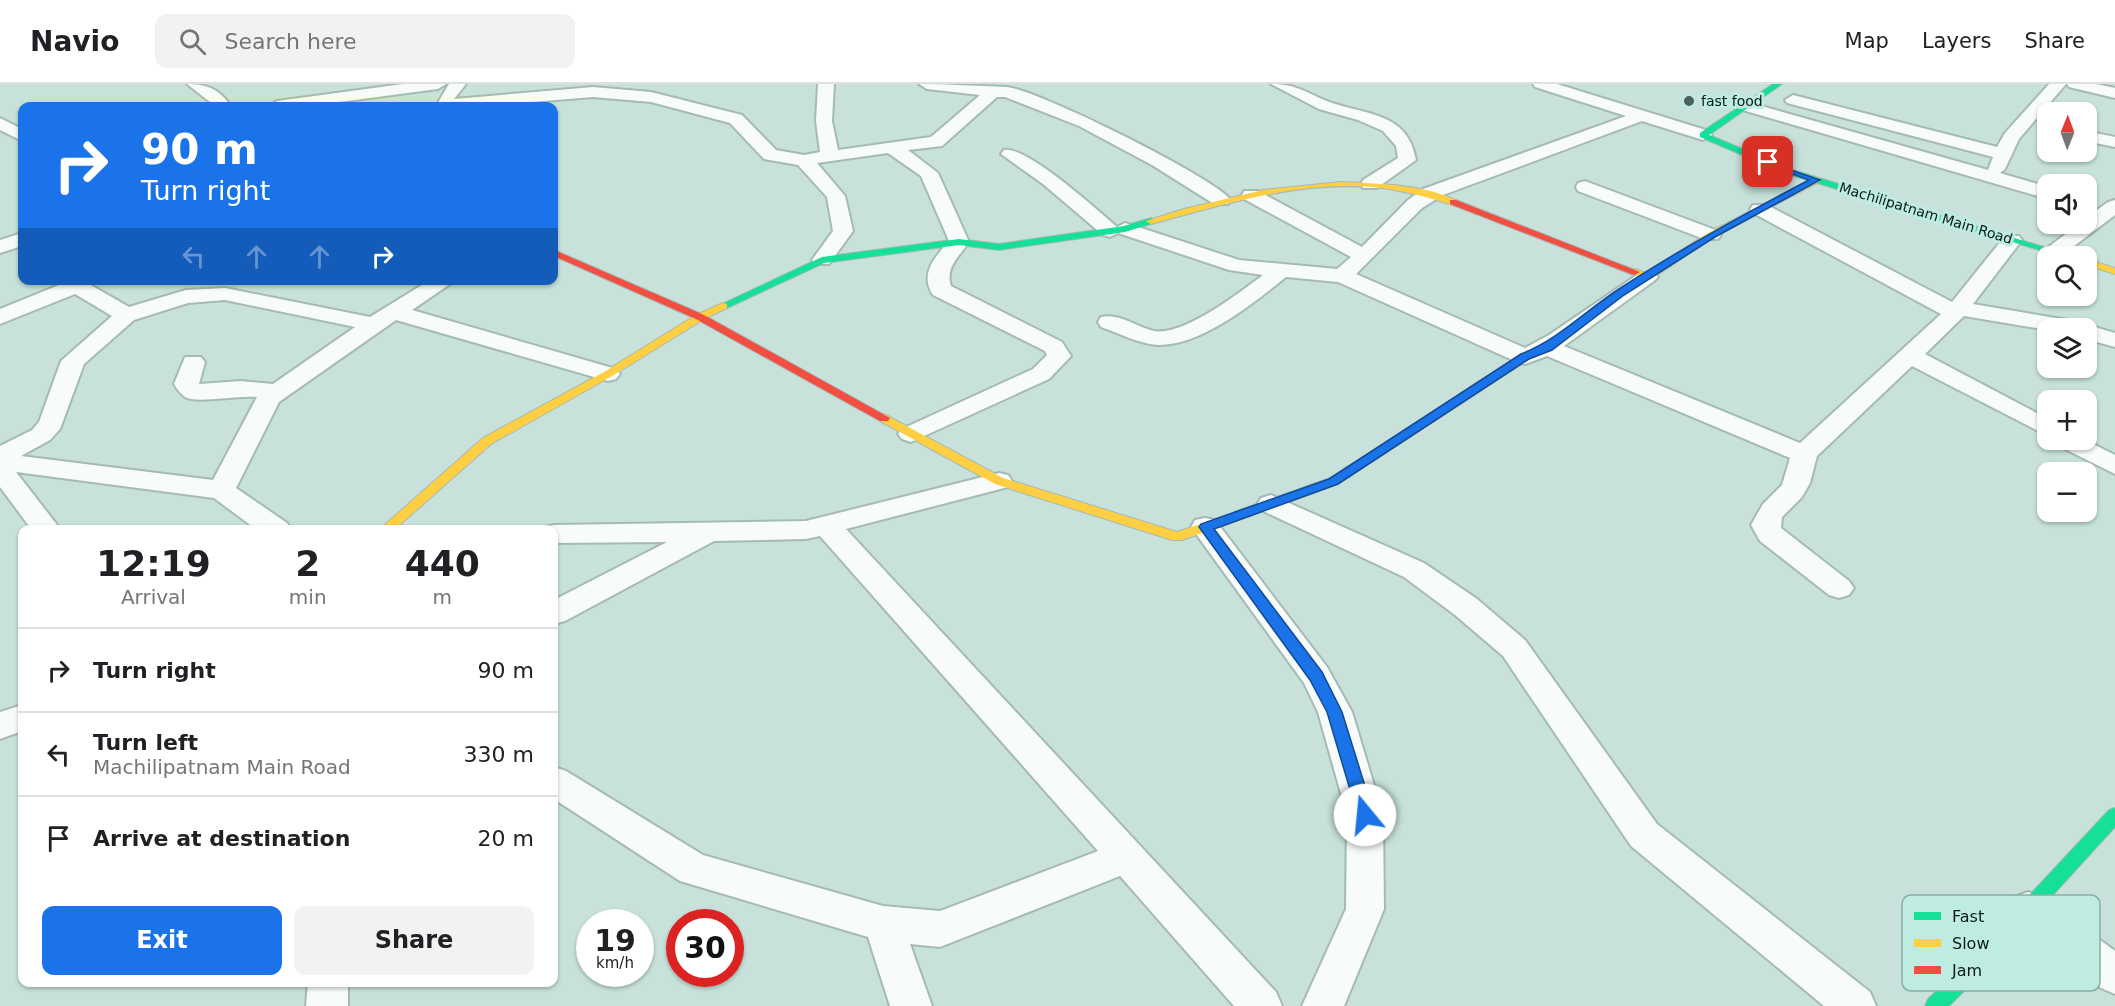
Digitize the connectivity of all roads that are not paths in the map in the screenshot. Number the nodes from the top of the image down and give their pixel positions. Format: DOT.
graph roads {
  1 [pos="195,84"];
  2 [pos="330,84"];
  3 [pos="438,84"];
  4 [pos="458,84"];
  5 [pos="826,84"];
  6 [pos="927,84"];
  7 [pos="1024,84"];
  8 [pos="1279,84"];
  9 [pos="1541,84"];
  10 [pos="1598,84"];
  11 [pos="2058,84"];
  12 [pos="2075,84"];
  13 [pos="1772,89"];
  14 [pos="999,92"];
  15 [pos="2115,93"];
  16 [pos="1582,95"];
  17 [pos="340,99"];
  18 [pos="220,102"];
  19 [pos="283,102"];
  20 [pos="445,102"];
  21 [pos="486,102"];
  22 [pos="1745,106"];
  23 [pos="1644,115"];
  24 [pos="2025,121"];
  25 [pos="2037,124"];
  26 [pos="1703,135"];
  27 [pos="2097,138"];
  28 [pos="2115,142"];
  29 [pos="891,147"];
  30 [pos="1010,154"];
  31 [pos="2003,154"];
  32 [pos="830,156"];
  33 [pos="804,159"];
  34 [pos="1992,177"];
  35 [pos="1816,180"];
  36 [pos="1370,184"];
  37 [pos="1585,187"];
  38 [pos="2037,190"];
  39 [pos="1432,194"];
  40 [pos="1251,195"];
  41 [pos="1221,200"];
  42 [pos="2097,206"];
  43 [pos="1760,209"];
  44 [pos="2113,210"];
  45 [pos="1117,230"];
  46 [pos="1711,235"];
  47 [pos="2012,240"];
  48 [pos="959,242"];
  49 [pos="2070,246"];
  50 [pos="2037,247"];
  51 [pos="558,255"];
  52 [pos="1364,256"];
  53 [pos="822,260"];
  54 [pos="2097,265"];
  55 [pos="1282,270"];
  56 [pos="2115,271"];
  57 [pos="1342,276"];
  58 [pos="1647,277"];
  59 [pos="67,285"];
  60 [pos="74,285"];
  61 [pos="438,285"];
  62 [pos="1957,311"];
  63 [pos="126,315"];
  64 [pos="0,317"];
  65 [pos="700,317"];
  66 [pos="383,318"];
  67 [pos="1109,322"];
  68 [pos="2037,323"];
  69 [pos="2097,335"];
  70 [pos="2115,340"];
  71 [pos="1548,348"];
  72 [pos="1910,355"];
  73 [pos="1525,357"];
  74 [pos="193,362"];
  75 [pos="608,374"];
  76 [pos="276,392"];
  77 [pos="2037,423"];
  78 [pos="911,434"];
  79 [pos="2085,450"];
  80 [pos="1804,454"];
  81 [pos="0,460"];
  82 [pos="2115,466"];
  83 [pos="0,469"];
  84 [pos="999,481"];
  85 [pos="221,490"];
  86 [pos="1271,504"];
  87 [pos="43,525"];
  88 [pos="271,525"];
  89 [pos="391,525"];
  90 [pos="826,525"];
  91 [pos="1206,527"];
  92 [pos="712,531"];
  93 [pos="558,534"];
  94 [pos="1839,588"];
  95 [pos="558,611"];
  96 [pos="18,719"];
  97 [pos="0,726"];
  98 [pos="558,784"];
  99 [pos="2115,815"];
  100 [pos="1126,857"];
  101 [pos="2041,895"];
  102 [pos="883,924"];
  103 [pos="2100,964"];
  104 [pos="2115,975"];
  105 [pos="328,987"];
  106 [pos="1949,991"];
  107 [pos="327,1006"];
  108 [pos="911,1006"];
  109 [pos="1261,1006"];
  110 [pos="1323,1006"];
  111 [pos="1855,1006"];
  112 [pos="1935,1006"];
  1 -- 18 [label="street"];
  2 -- 17 [label="street"];
  3 -- 17 [label="street"];
  4 -- 20 [label="street"];
  5 -- 32 [label="street"];
  6 -- 14 [label="street"];
  7 -- 14 [label="street"];
  8 -- 36 [label="street"];
  9 -- 16 [label="street"];
  10 -- 16 [label="street"];
  11 -- 24 [label="street"];
  12 -- 15 [label="street"];
  13 -- 22 [label="street"];
  13 -- 31 [label="street"];
  14 -- 29 [label="street"];
  14 -- 41 [label="street"];
  16 -- 23 [label="street"];
  17 -- 19 [label="street"];
  21 -- 33 [label="street"];
  22 -- 26 [label="street"];
  22 -- 34 [label="street"];
  23 -- 26 [label="street"];
  23 -- 39 [label="street"];
  24 -- 25 [label="street"];
  24 -- 31 [label="street"];
  26 -- 35 [label="street, Machilipatnam Main Road"];
  27 -- 28 [label="street"];
  29 -- 32 [label="street"];
  29 -- 48 [label="street"];
  30 -- 45 [label="street"];
  31 -- 34 [label="street"];
  32 -- 33 [label="street"];
  33 -- 53 [label="street"];
  34 -- 38 [label="street"];
  35 -- 43 [label="street"];
  35 -- 47 [label="street, Machilipatnam Main Road"];
  36 -- 39 [label="street"];
  36 -- 40 [label="street"];
  37 -- 46 [label="street"];
  39 -- 52 [label="street"];
  39 -- 58 [label="street"];
  40 -- 41 [label="street"];
  40 -- 52 [label="street"];
  41 -- 45 [label="street"];
  42 -- 44 [label="street"];
  43 -- 46 [label="street"];
  43 -- 62 [label="street"];
  44 -- 49 [label="street"];
  45 -- 48 [label="street"];
  45 -- 55 [label="street"];
  46 -- 58 [label="street"];
  47 -- 50 [label="street, Machilipatnam Main Road"];
  47 -- 62 [label="street"];
  48 -- 53 [label="street"];
  48 -- 78 [label="street"];
  51 -- 65 [label="street"];
  52 -- 57 [label="street"];
  53 -- 65 [label="street"];
  54 -- 56 [label="street"];
  55 -- 57 [label="street"];
  55 -- 67 [label="street"];
  57 -- 73 [label="street"];
  58 -- 71 [label="street"];
  59 -- 64 [label="street"];
  60 -- 63 [label="street"];
  61 -- 66 [label="street"];
  62 -- 68 [label="street"];
  62 -- 72 [label="street"];
  63 -- 66 [label="street"];
  63 -- 81 [label="street"];
  65 -- 75 [label="street"];
  65 -- 78 [label="street"];
  66 -- 75 [label="street"];
  66 -- 76 [label="street"];
  69 -- 70 [label="street"];
  71 -- 73 [label="street"];
  71 -- 80 [label="street"];
  72 -- 77 [label="street"];
  72 -- 80 [label="street"];
  73 -- 86 [label="street"];
  74 -- 76 [label="street"];
  75 -- 89 [label="street"];
  76 -- 85 [label="street"];
  78 -- 84 [label="street"];
  79 -- 82 [label="street"];
  80 -- 94 [label="street"];
  81 -- 85 [label="street"];
  83 -- 87 [label="street"];
  84 -- 90 [label="street"];
  84 -- 91 [label="street"];
  85 -- 88 [label="street"];
  86 -- 91 [label="street"];
  86 -- 111 [label="street"];
  90 -- 92 [label="street"];
  90 -- 100 [label="street"];
  91 -- 110 [label="street"];
  92 -- 93 [label="street"];
  92 -- 95 [label="street"];
  96 -- 97 [label="street"];
  98 -- 102 [label="street"];
  99 -- 101 [label="street"];
  100 -- 102 [label="street"];
  100 -- 109 [label="street"];
  102 -- 108 [label="street"];
  103 -- 104 [label="street"];
  105 -- 107 [label="street"];
  106 -- 112 [label="street"];
}
